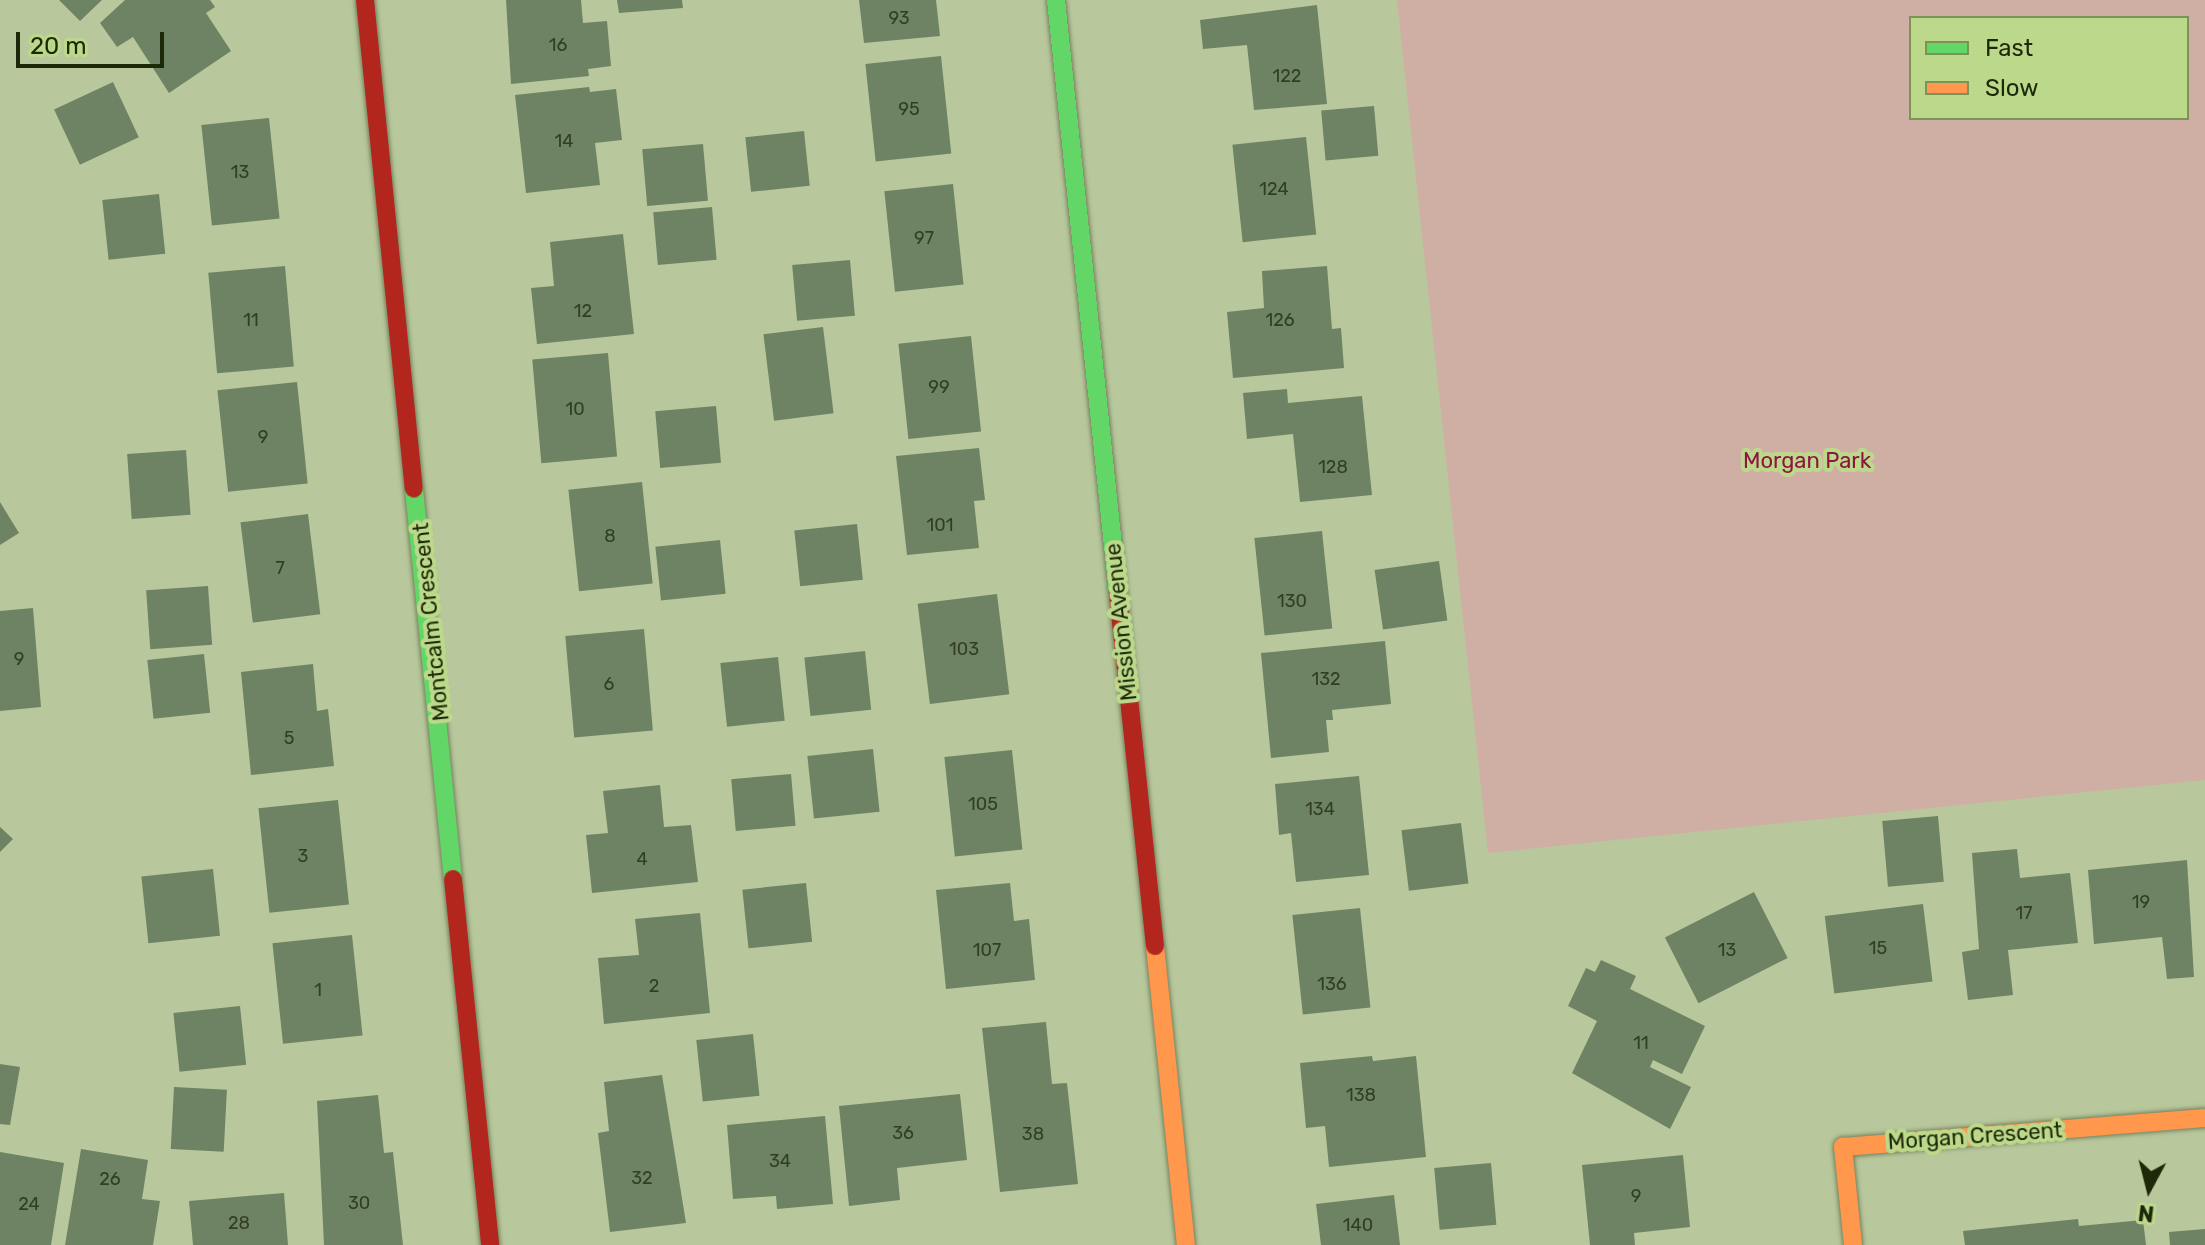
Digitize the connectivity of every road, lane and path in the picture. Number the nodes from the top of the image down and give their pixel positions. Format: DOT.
graph roads {
  1 [pos="365,0"];
  2 [pos="1056,0"];
  3 [pos="2205,1118"];
  4 [pos="490,1245"];
  5 [pos="1186,1245"];
  6 [pos="1853,1245"];
  1 -- 4 [label="street, Montcalm Crescent"];
  2 -- 5 [label="street, Mission Avenue"];
  3 -- 6 [label="street, Morgan Crescent"];
}
